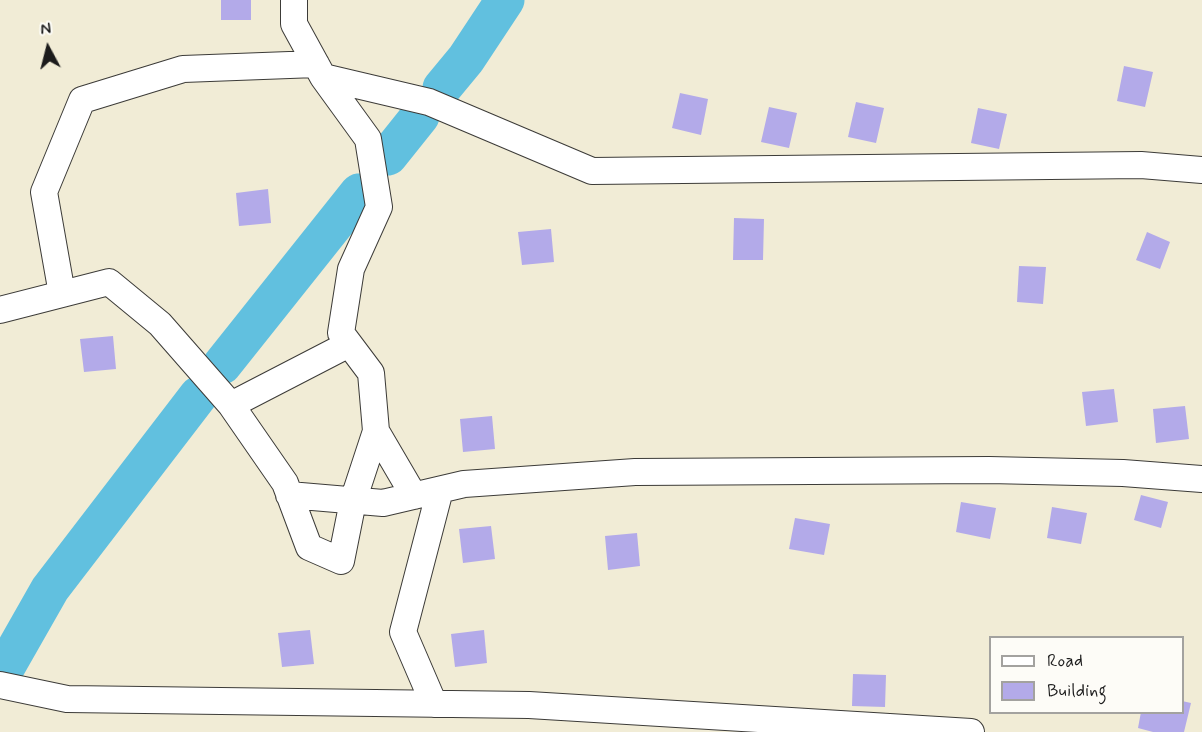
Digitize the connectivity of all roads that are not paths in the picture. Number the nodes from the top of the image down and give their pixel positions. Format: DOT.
graph roads {
  1 [pos="294,12"];
  2 [pos="319,70"];
  3 [pos="1202,170"];
  4 [pos="62,294"];
  5 [pos="0,310"];
  6 [pos="349,344"];
  7 [pos="231,405"];
  8 [pos="376,431"];
  9 [pos="1202,479"];
  10 [pos="440,490"];
  11 [pos="289,495"];
  12 [pos="414,496"];
  13 [pos="353,501"];
  14 [pos="0,685"];
  15 [pos="434,704"];
  16 [pos="972,732"];
  1 -- 2 [label="street"];
  2 -- 3 [label="street"];
  2 -- 4 [label="street"];
  2 -- 6 [label="street"];
  4 -- 5 [label="street"];
  4 -- 7 [label="street"];
  6 -- 7 [label="street"];
  6 -- 8 [label="street"];
  7 -- 11 [label="street"];
  8 -- 12 [label="street"];
  8 -- 13 [label="street"];
  9 -- 10 [label="street"];
  10 -- 12 [label="street"];
  10 -- 15 [label="street"];
  11 -- 13 [label="street"];
  11 -- 13 [label="street"];
  12 -- 13 [label="street"];
  14 -- 15 [label="street"];
  15 -- 16 [label="street"];
}
